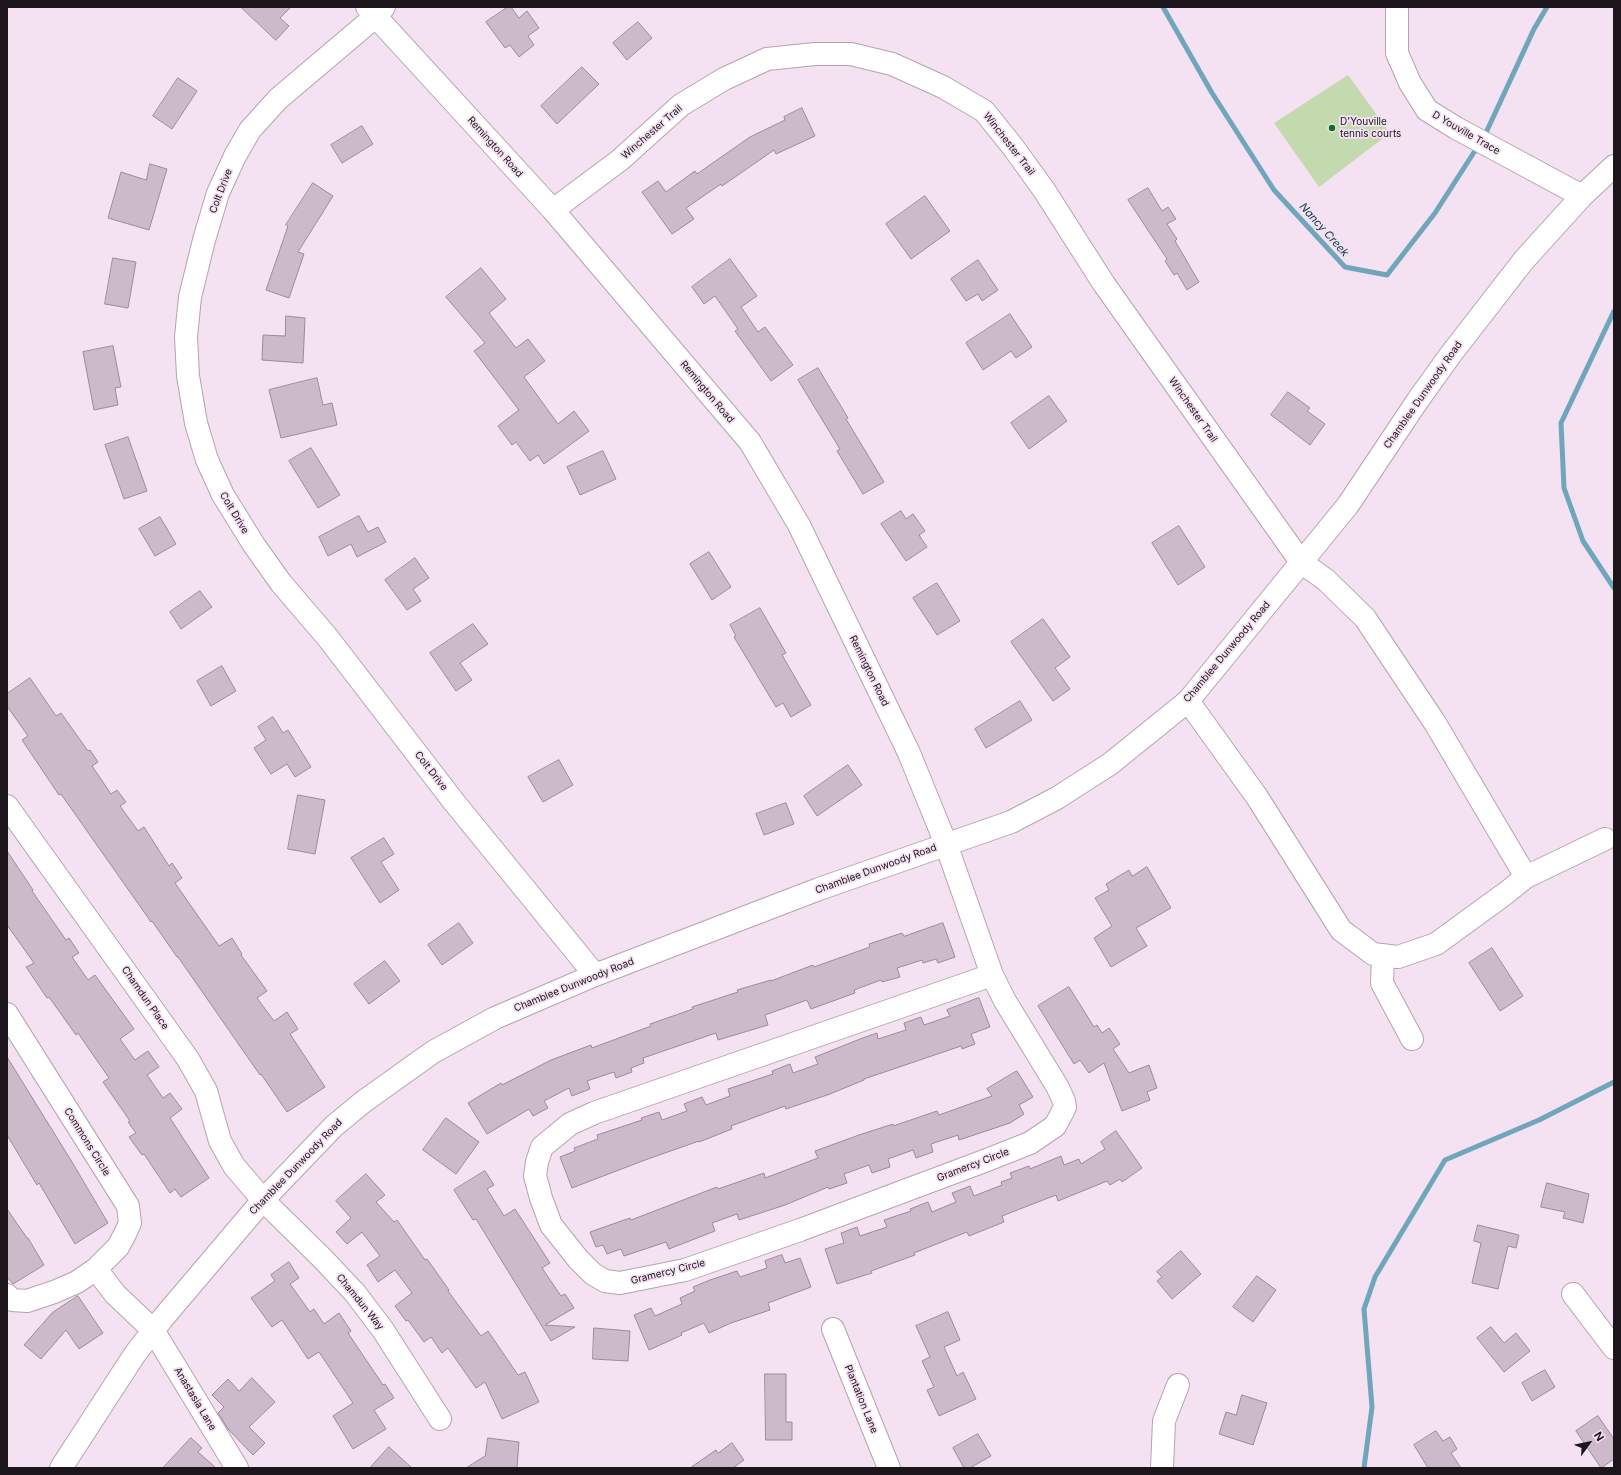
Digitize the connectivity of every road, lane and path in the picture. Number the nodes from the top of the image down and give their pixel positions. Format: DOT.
graph roads {
  1 [pos="1397,7"];
  2 [pos="376,10"];
  3 [pos="1614,166"];
  4 [pos="1582,196"];
  5 [pos="553,210"];
  6 [pos="1301,562"];
  7 [pos="1188,701"];
  8 [pos="7,806"];
  9 [pos="1605,839"];
  10 [pos="946,844"];
  11 [pos="1526,877"];
  12 [pos="1383,955"];
  13 [pos="595,975"];
  14 [pos="992,975"];
  15 [pos="7,1014"];
  16 [pos="1412,1040"];
  17 [pos="263,1200"];
  18 [pos="96,1269"];
  19 [pos="1573,1294"];
  20 [pos="7,1295"];
  21 [pos="833,1329"];
  22 [pos="153,1330"];
  23 [pos="1614,1348"];
  24 [pos="1178,1384"];
  25 [pos="440,1419"];
  26 [pos="886,1467"];
  27 [pos="62,1468"];
  28 [pos="237,1468"];
  29 [pos="1162,1468"];
  1 -- 4 [label="street, D Youville Trace"];
  2 -- 5 [label="street, Remington Road"];
  2 -- 13 [label="street, Colt Drive"];
  3 -- 4 [label="street, Chamblee Dunwoody Road"];
  4 -- 6 [label="street, Chamblee Dunwoody Road"];
  5 -- 6 [label="street, Winchester Trail"];
  5 -- 10 [label="street, Remington Road"];
  6 -- 7 [label="street, Chamblee Dunwoody Road"];
  6 -- 11 [label="street, Winchester Trail"];
  7 -- 10 [label="street, Chamblee Dunwoody Road"];
  7 -- 12 [label="street"];
  8 -- 17 [label="street, Chamdun Place"];
  9 -- 11 [label="street"];
  10 -- 13 [label="street, Chamblee Dunwoody Road"];
  10 -- 14 [label="street, Gramercy Circle"];
  11 -- 12 [label="street"];
  12 -- 16 [label="street"];
  13 -- 17 [label="street, Chamblee Dunwoody Road"];
  14 -- 14 [label="street, Gramercy Circle"];
  15 -- 18 [label="street, Commons Circle"];
  17 -- 22 [label="street, Chamblee Dunwoody Road"];
  17 -- 25 [label="street, Chamdun Way"];
  18 -- 20 [label="street, Commons Circle"];
  18 -- 22 [label="street"];
  19 -- 23 [label="street"];
  21 -- 26 [label="street, Plantation Lane"];
  22 -- 27 [label="street, Chamblee Dunwoody Road"];
  22 -- 28 [label="street, Anastasia Lane"];
  24 -- 29 [label="street"];
}
